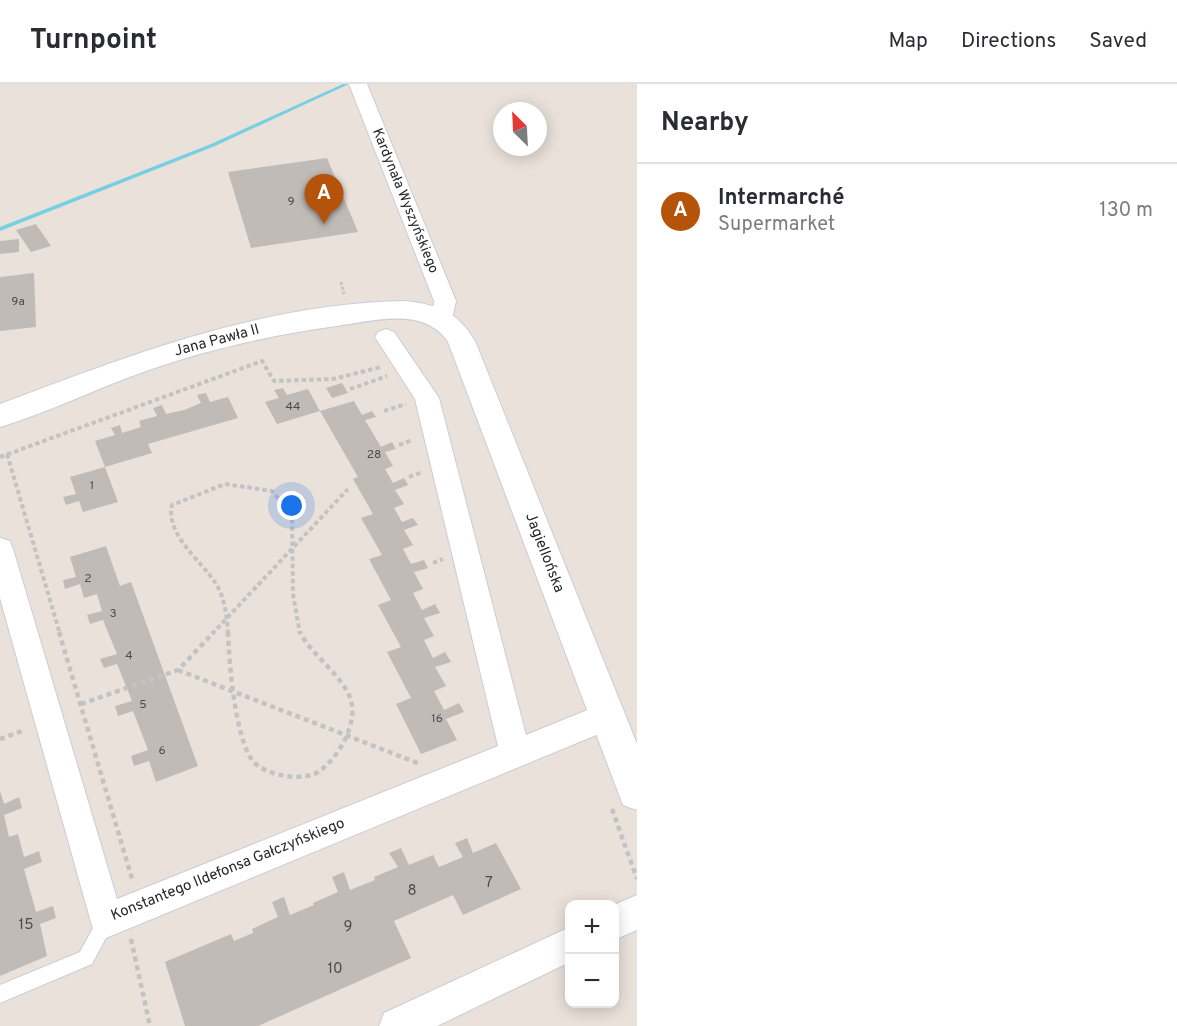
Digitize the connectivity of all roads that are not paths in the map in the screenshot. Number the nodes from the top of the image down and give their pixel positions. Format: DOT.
graph roads {
  1 [pos="357,84"];
  2 [pos="443,320"];
  3 [pos="386,336"];
  4 [pos="0,416"];
  5 [pos="0,549"];
  6 [pos="607,716"];
  7 [pos="515,754"];
  8 [pos="623,797"];
  9 [pos="111,910"];
  10 [pos="637,912"];
  11 [pos="619,921"];
  12 [pos="565,946"];
  13 [pos="0,994"];
  14 [pos="397,1026"];
  1 -- 2 [label="street, Kardynała Wyszyńskiego"];
  2 -- 4 [label="street, Jana Pawła II"];
  2 -- 6 [label="street, Jagiellońska"];
  3 -- 7 [label="street"];
  5 -- 9 [label="street, Konstantego Ildefonsa Gałczyńskiego"];
  6 -- 7 [label="street, Konstantego Ildefonsa Gałczyńskiego"];
  6 -- 8 [label="street, Jagiellońska"];
  7 -- 9 [label="street, Konstantego Ildefonsa Gałczyńskiego"];
  9 -- 13 [label="lane"];
  10 -- 11 [label="street"];
  12 -- 14 [label="street"];
}
